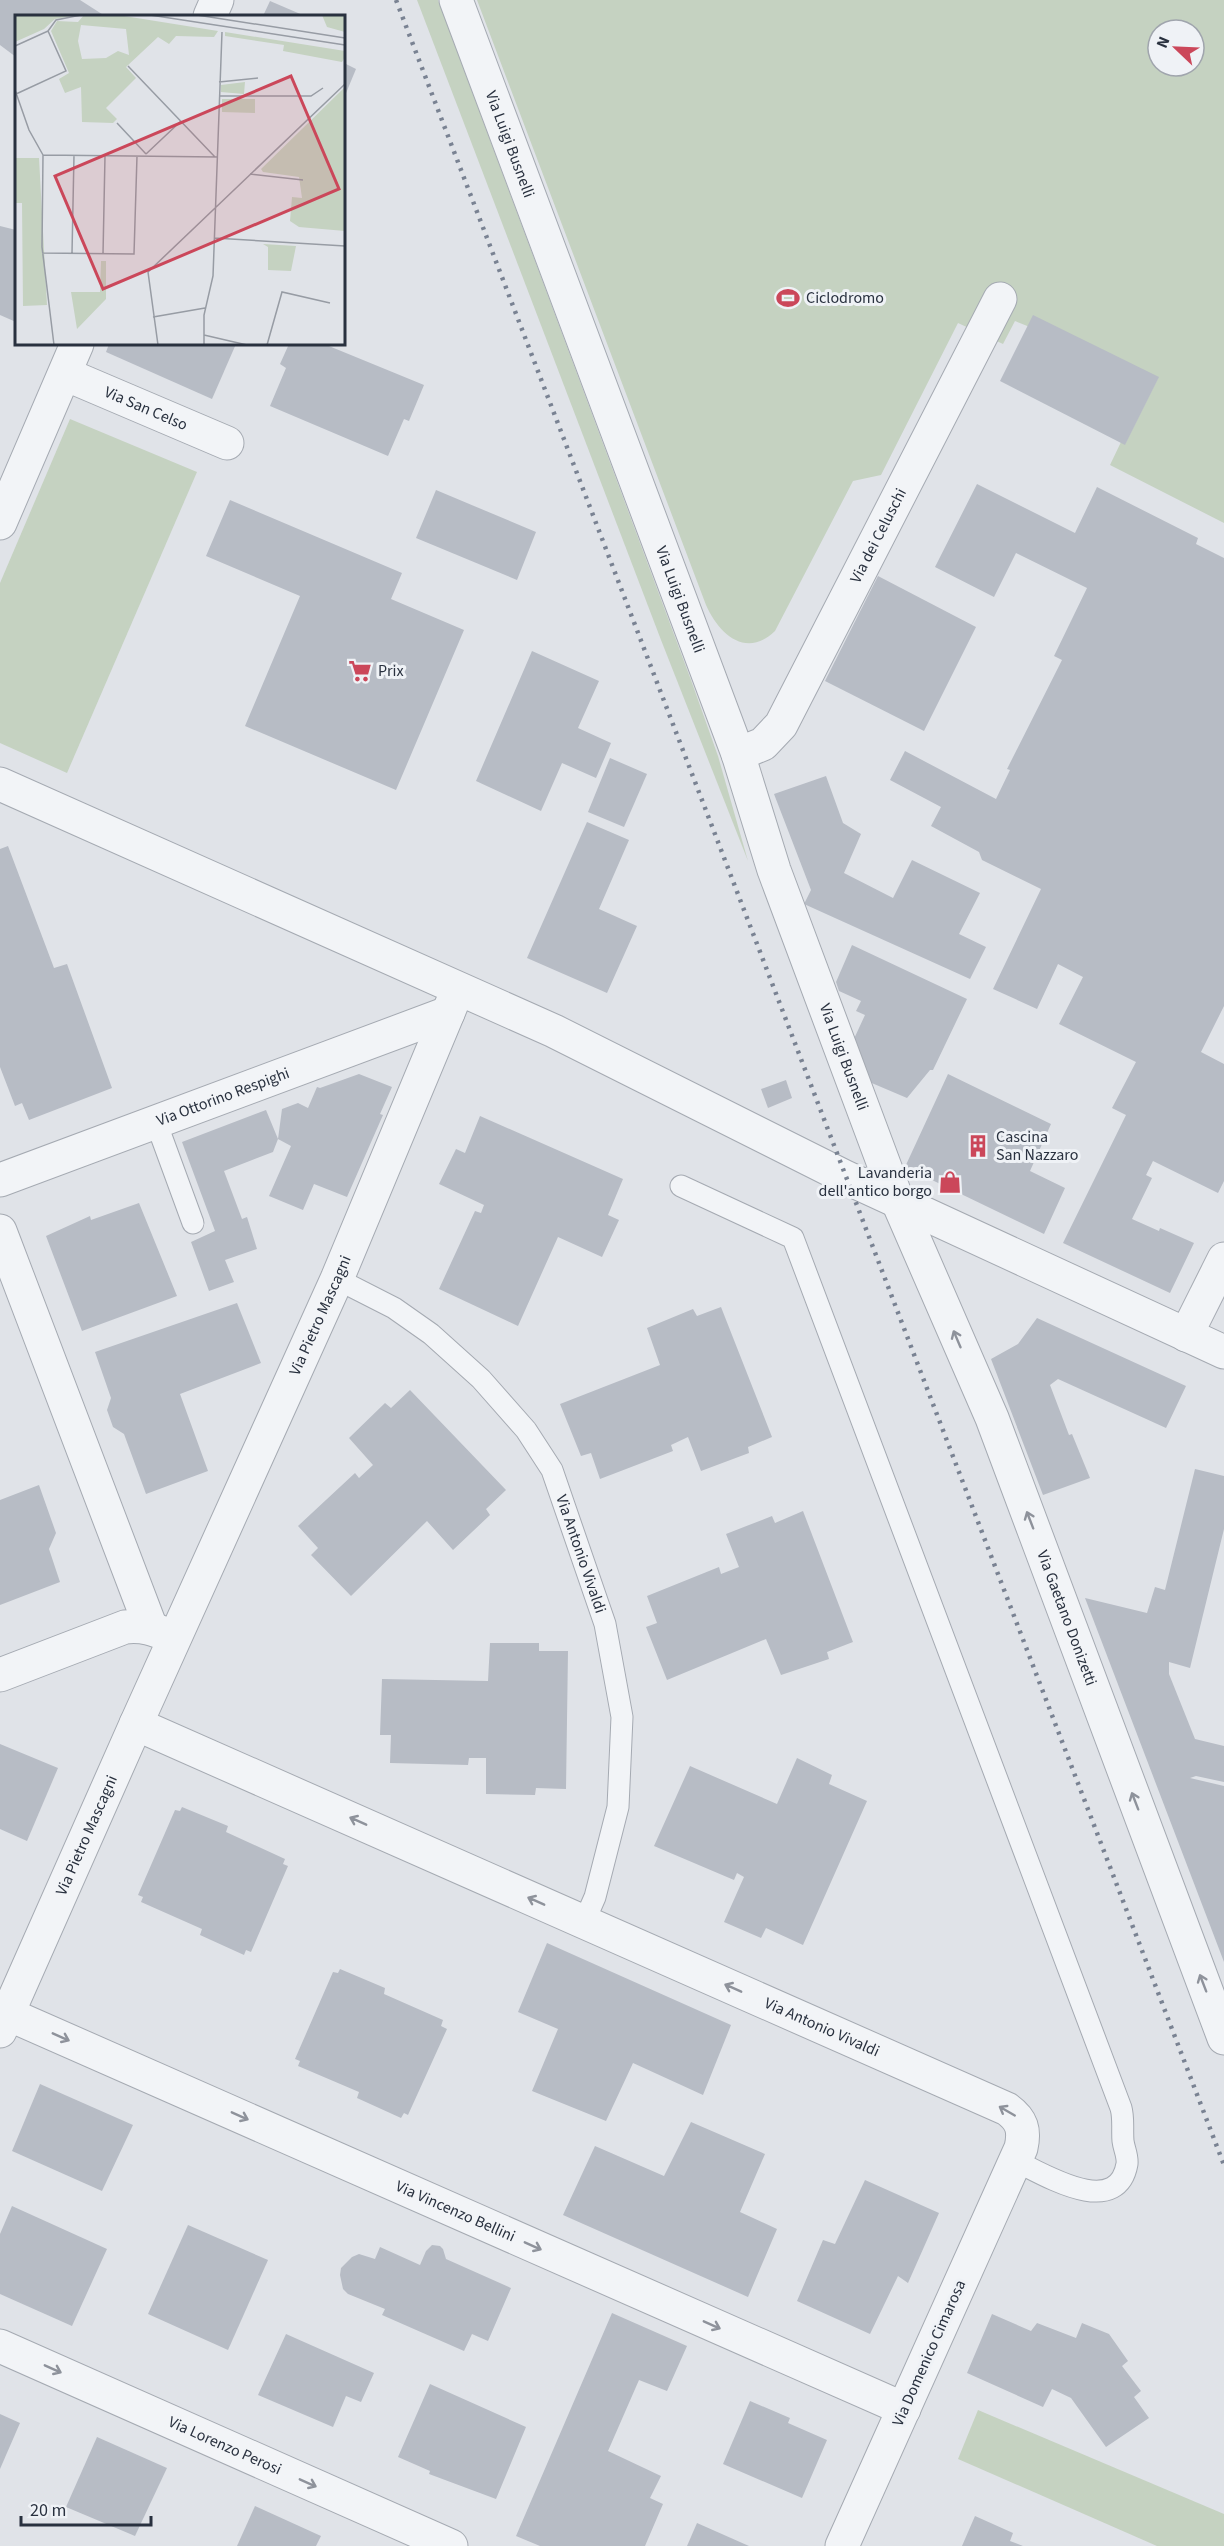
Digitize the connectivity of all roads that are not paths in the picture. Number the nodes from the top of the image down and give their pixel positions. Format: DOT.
graph roads {
  1 [pos="217,0"];
  2 [pos="456,0"];
  3 [pos="210,15"];
  4 [pos="1000,299"];
  5 [pos="77,345"];
  6 [pos="65,374"];
  7 [pos="227,442"];
  8 [pos="0,523"];
  9 [pos="738,754"];
  10 [pos="0,784"];
  11 [pos="453,1001"];
  12 [pos="156,1122"];
  13 [pos="0,1180"];
  14 [pos="681,1186"];
  15 [pos="898,1202"];
  16 [pos="193,1223"];
  17 [pos="0,1231"];
  18 [pos="1224,1259"];
  19 [pos="337,1279"];
  20 [pos="1186,1335"];
  21 [pos="1224,1352"];
  22 [pos="163,1633"];
  23 [pos="0,1675"];
  24 [pos="136,1724"];
  25 [pos="584,1922"];
  26 [pos="4,2022"];
  27 [pos="1224,2038"];
  28 [pos="1016,2161"];
  29 [pos="0,2346"];
  30 [pos="904,2409"];
  31 [pos="451,2546"];
  32 [pos="842,2546"];
  1 -- 3 [label="street"];
  2 -- 9 [label="street, Via Luigi Busnelli"];
  4 -- 9 [label="street, Via dei Celuschi"];
  5 -- 6 [label="street"];
  6 -- 7 [label="street, Via San Celso"];
  6 -- 8 [label="street"];
  9 -- 15 [label="street, Via Luigi Busnelli"];
  10 -- 11 [label="street"];
  11 -- 12 [label="street, Via Ottorino Respighi"];
  11 -- 15 [label="street"];
  11 -- 19 [label="street, Via Pietro Mascagni"];
  12 -- 13 [label="street, Via Ottorino Respighi"];
  12 -- 16 [label="lane"];
  14 -- 28 [label="lane"];
  15 -- 20 [label="street"];
  27 -- 15 [label="street, Via Gaetano Donizetti, one-way"];
  17 -- 22 [label="street"];
  18 -- 20 [label="street"];
  19 -- 22 [label="street, Via Pietro Mascagni"];
  19 -- 25 [label="lane, Via Antonio Vivaldi"];
  20 -- 21 [label="street"];
  22 -- 23 [label="street"];
  22 -- 24 [label="street, Via Pietro Mascagni"];
  25 -- 24 [label="street, Via Antonio Vivaldi, one-way"];
  24 -- 26 [label="street, Via Pietro Mascagni"];
  28 -- 25 [label="street, Via Antonio Vivaldi, one-way"];
  26 -- 30 [label="street, Via Vincenzo Bellini, one-way"];
  28 -- 30 [label="street, Via Domenico Cimarosa"];
  29 -- 31 [label="street, Via Lorenzo Perosi, one-way"];
  30 -- 32 [label="street, Via Domenico Cimarosa"];
}
